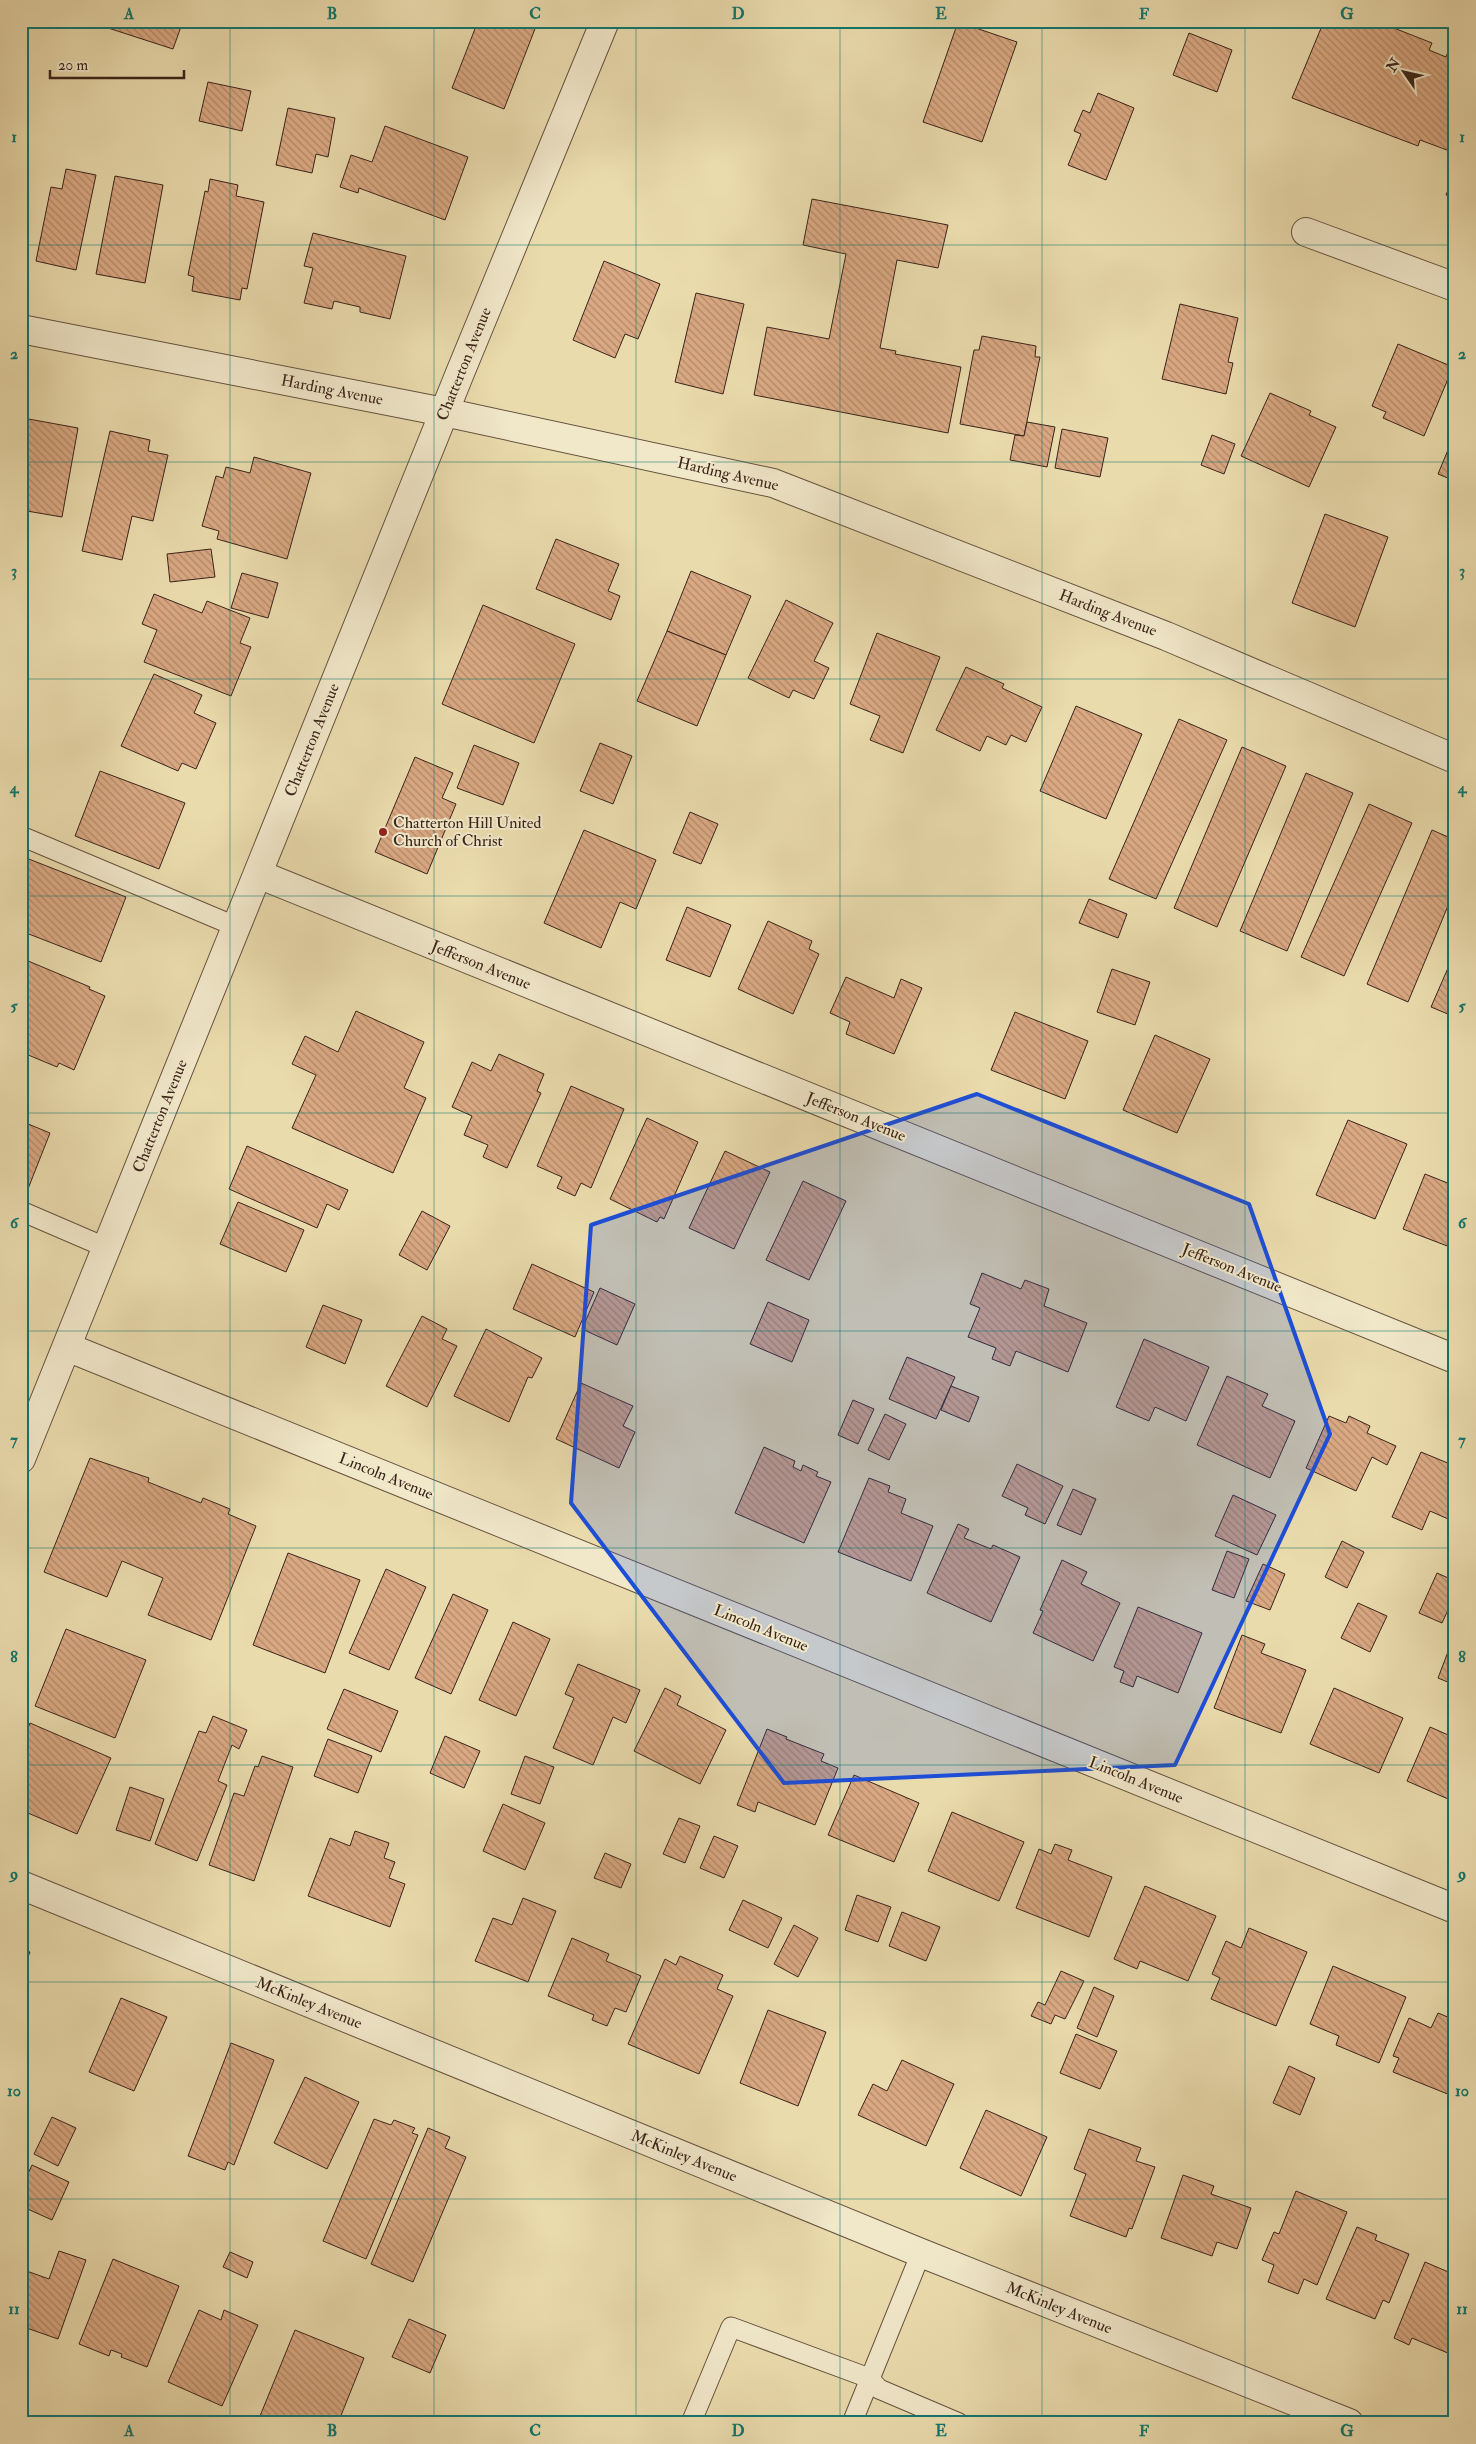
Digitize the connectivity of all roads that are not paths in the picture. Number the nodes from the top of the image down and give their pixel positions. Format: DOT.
graph roads {
  1 [pos="604,21"];
  2 [pos="1306,232"];
  3 [pos="1455,287"];
  4 [pos="21,329"];
  5 [pos="444,412"];
  6 [pos="1455,759"];
  7 [pos="21,836"];
  8 [pos="258,874"];
  9 [pos="236,927"];
  10 [pos="21,1211"];
  11 [pos="107,1248"];
  12 [pos="67,1347"];
  13 [pos="1455,1359"];
  14 [pos="21,1459"];
  15 [pos="21,1885"];
  16 [pos="1455,1909"];
  17 [pos="921,2253"];
  18 [pos="869,2378"];
  19 [pos="691,2423"];
  20 [pos="852,2423"];
  21 [pos="958,2423"];
  22 [pos="1349,2423"];
  1 -- 5 [label="street, Chatterton Avenue"];
  2 -- 3 [label="street"];
  4 -- 5 [label="street, Harding Avenue"];
  5 -- 6 [label="street, Harding Avenue"];
  5 -- 8 [label="street, Chatterton Avenue"];
  7 -- 9 [label="lane"];
  8 -- 9 [label="street, Chatterton Avenue"];
  8 -- 13 [label="street, Jefferson Avenue"];
  9 -- 11 [label="street, Chatterton Avenue"];
  10 -- 11 [label="lane"];
  11 -- 12 [label="street, Chatterton Avenue"];
  12 -- 14 [label="street, Chatterton Avenue"];
  12 -- 16 [label="street, Lincoln Avenue"];
  15 -- 17 [label="street, McKinley Avenue"];
  17 -- 18 [label="lane"];
  17 -- 22 [label="street, McKinley Avenue"];
  18 -- 19 [label="lane"];
  18 -- 20 [label="lane"];
  18 -- 21 [label="lane"];
}
